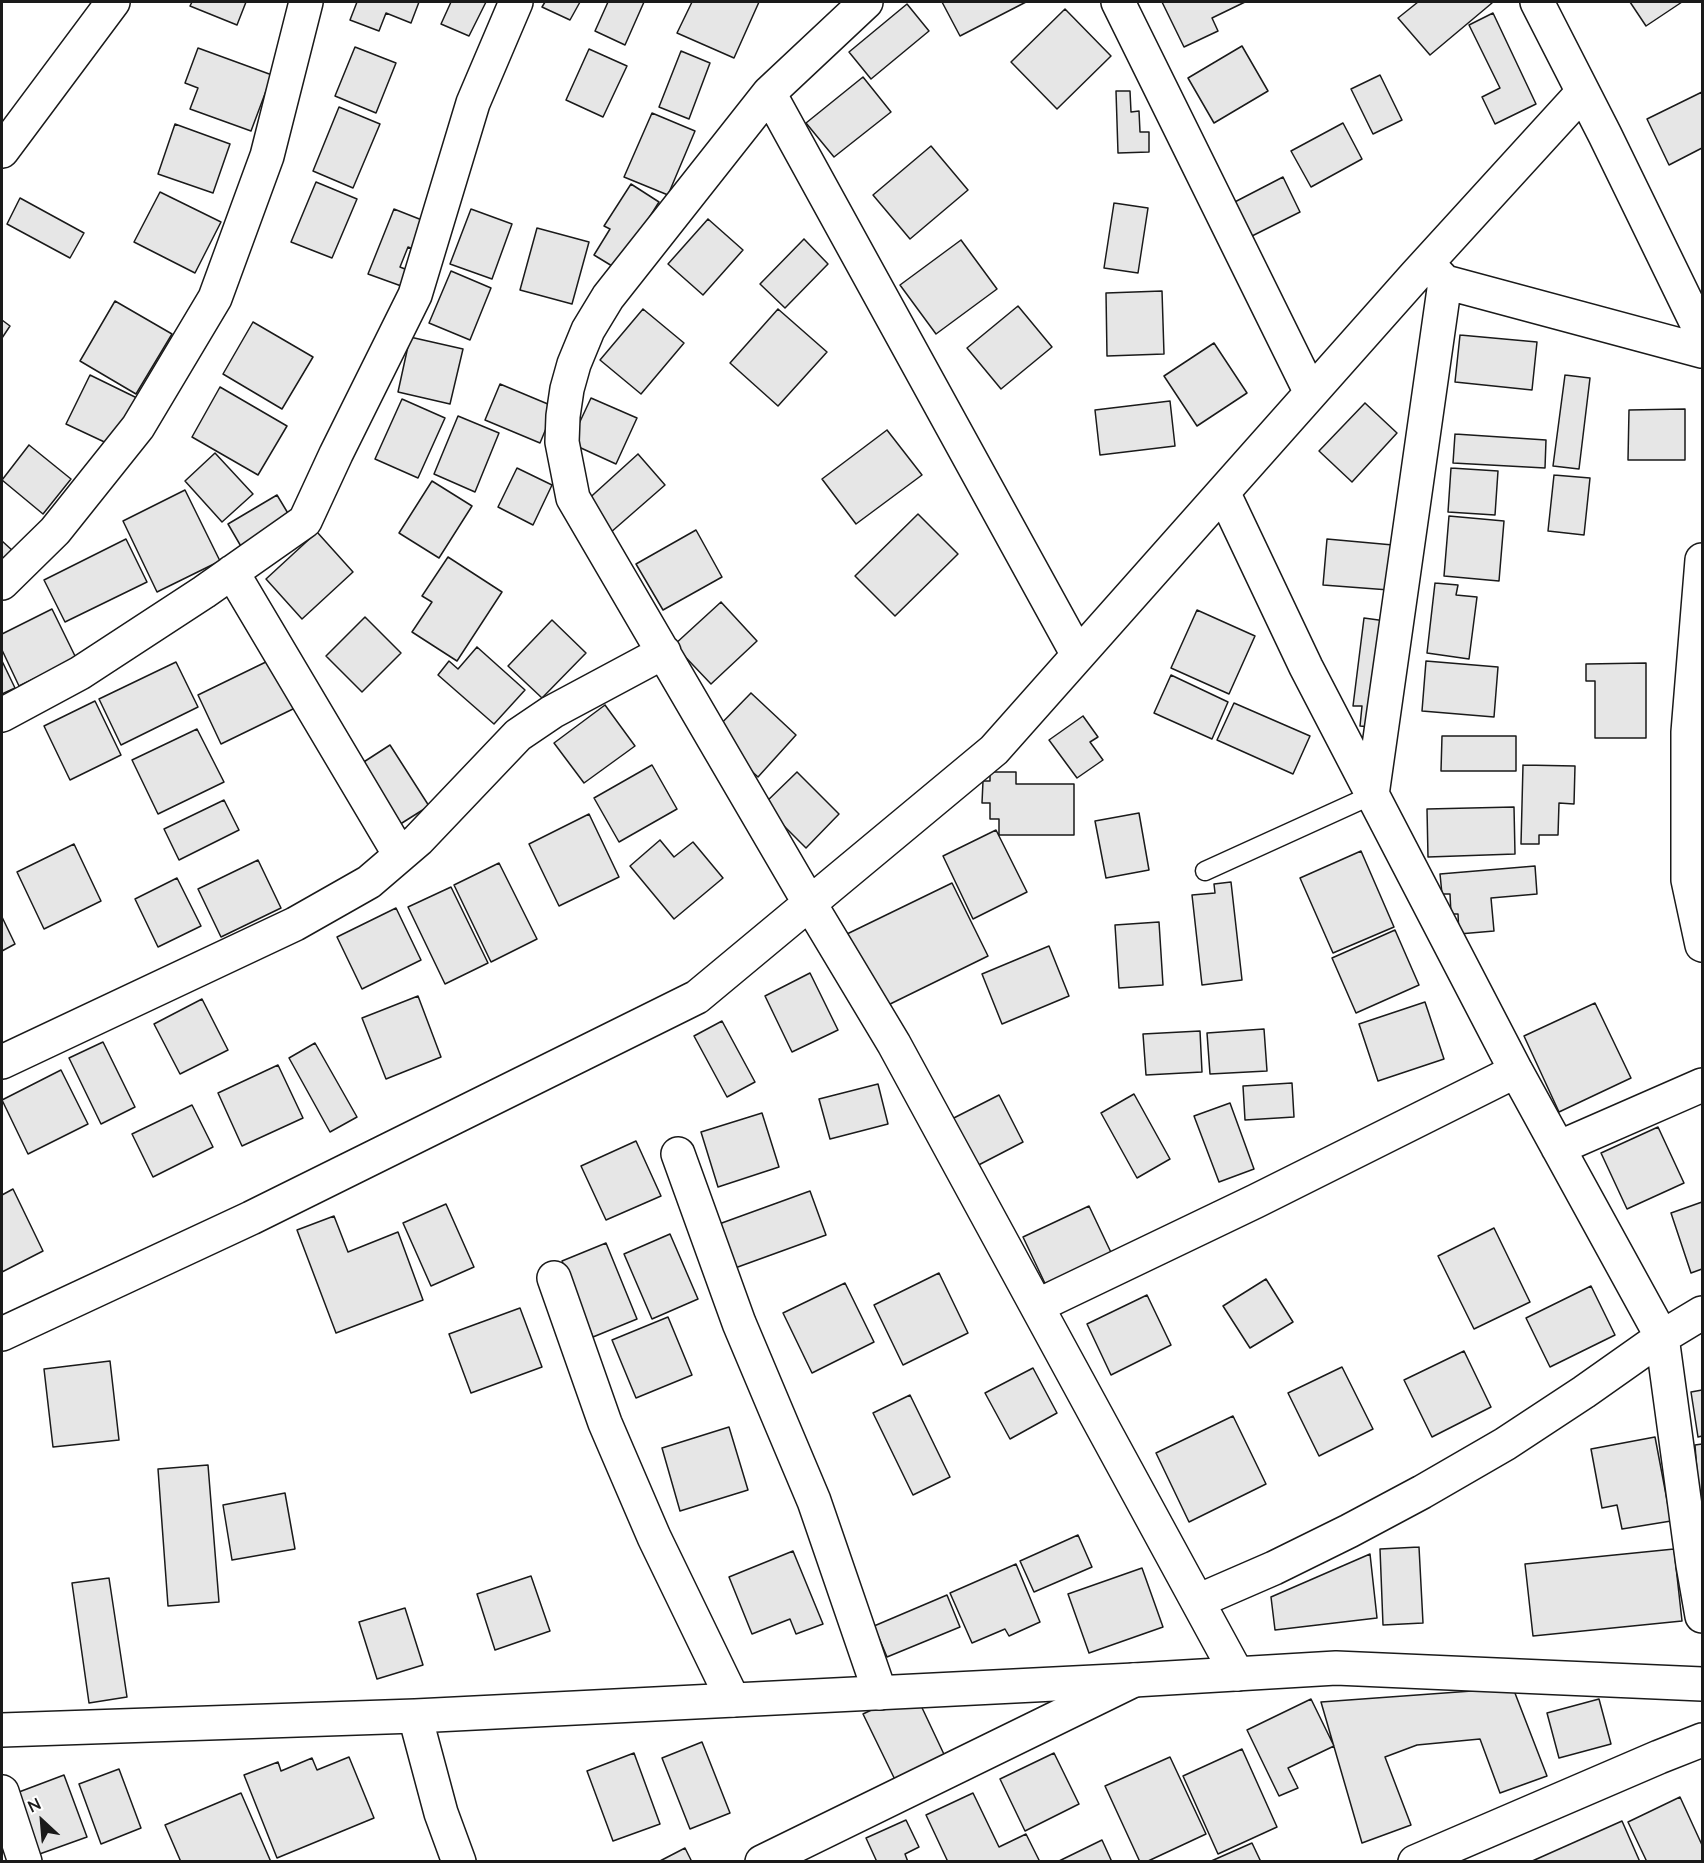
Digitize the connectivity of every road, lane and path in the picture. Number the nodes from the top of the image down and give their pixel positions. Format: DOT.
graph roads {
  1 [pos="113,2"];
  2 [pos="306,2"];
  3 [pos="516,2"];
  4 [pos="866,2"];
  5 [pos="1118,2"];
  6 [pos="1537,2"];
  7 [pos="1583,92"];
  8 [pos="769,93"];
  9 [pos="2,151"];
  10 [pos="1436,272"];
  11 [pos="1702,334"];
  12 [pos="1702,351"];
  13 [pos="1311,393"];
  14 [pos="1223,492"];
  15 [pos="1702,561"];
  16 [pos="232,572"];
  17 [pos="2,583"];
  18 [pos="664,652"];
  19 [pos="1078,655"];
  20 [pos="2,716"];
  21 [pos="1372,795"];
  22 [pos="400,855"];
  23 [pos="1205,871"];
  24 [pos="810,904"];
  25 [pos="1702,945"];
  26 [pos="2,1062"];
  27 [pos="1516,1071"];
  28 [pos="1702,1086"];
  29 [pos="1558,1148"];
  30 [pos="678,1154"];
  31 [pos="554,1278"];
  32 [pos="1037,1306"];
  33 [pos="1702,1313"];
  34 [pos="2,1334"];
  35 [pos="1662,1337"];
  36 [pos="1197,1601"];
  37 [pos="1702,1616"];
  38 [pos="1237,1674"];
  39 [pos="1134,1680"];
  40 [pos="1702,1684"];
  41 [pos="880,1693"];
  42 [pos="733,1700"];
  43 [pos="415,1716"];
  44 [pos="2,1730"];
  45 [pos="1702,1740"];
  46 [pos="2,1791"];
  47 [pos="25,1862"];
  48 [pos="459,1862"];
  49 [pos="762,1862"];
  50 [pos="1415,1862"];
  1 -- 9 [label="street"];
  2 -- 17 [label="street"];
  3 -- 16 [label="street"];
  4 -- 8 [label="street"];
  5 -- 13 [label="street"];
  6 -- 7 [label="street"];
  7 -- 10 [label="street"];
  7 -- 11 [label="street"];
  8 -- 18 [label="street"];
  8 -- 19 [label="street"];
  10 -- 12 [label="street"];
  10 -- 13 [label="street"];
  10 -- 21 [label="street"];
  13 -- 14 [label="street"];
  14 -- 19 [label="street"];
  14 -- 21 [label="street"];
  15 -- 25 [label="street"];
  16 -- 20 [label="street"];
  16 -- 22 [label="street"];
  18 -- 22 [label="street"];
  18 -- 24 [label="street"];
  19 -- 24 [label="street"];
  21 -- 23 [label="lane"];
  21 -- 27 [label="street"];
  22 -- 26 [label="street"];
  24 -- 32 [label="street"];
  24 -- 34 [label="street"];
  27 -- 29 [label="street"];
  27 -- 32 [label="street"];
  28 -- 29 [label="street"];
  29 -- 35 [label="street"];
  30 -- 41 [label="street"];
  31 -- 42 [label="street"];
  32 -- 36 [label="street"];
  33 -- 35 [label="street"];
  35 -- 36 [label="street"];
  35 -- 37 [label="street"];
  36 -- 38 [label="street"];
  38 -- 39 [label="street"];
  38 -- 40 [label="street"];
  39 -- 41 [label="street"];
  39 -- 49 [label="street"];
  41 -- 42 [label="street"];
  42 -- 43 [label="street"];
  43 -- 44 [label="street"];
  43 -- 48 [label="street"];
  45 -- 50 [label="street"];
  46 -- 47 [label="street"];
}
